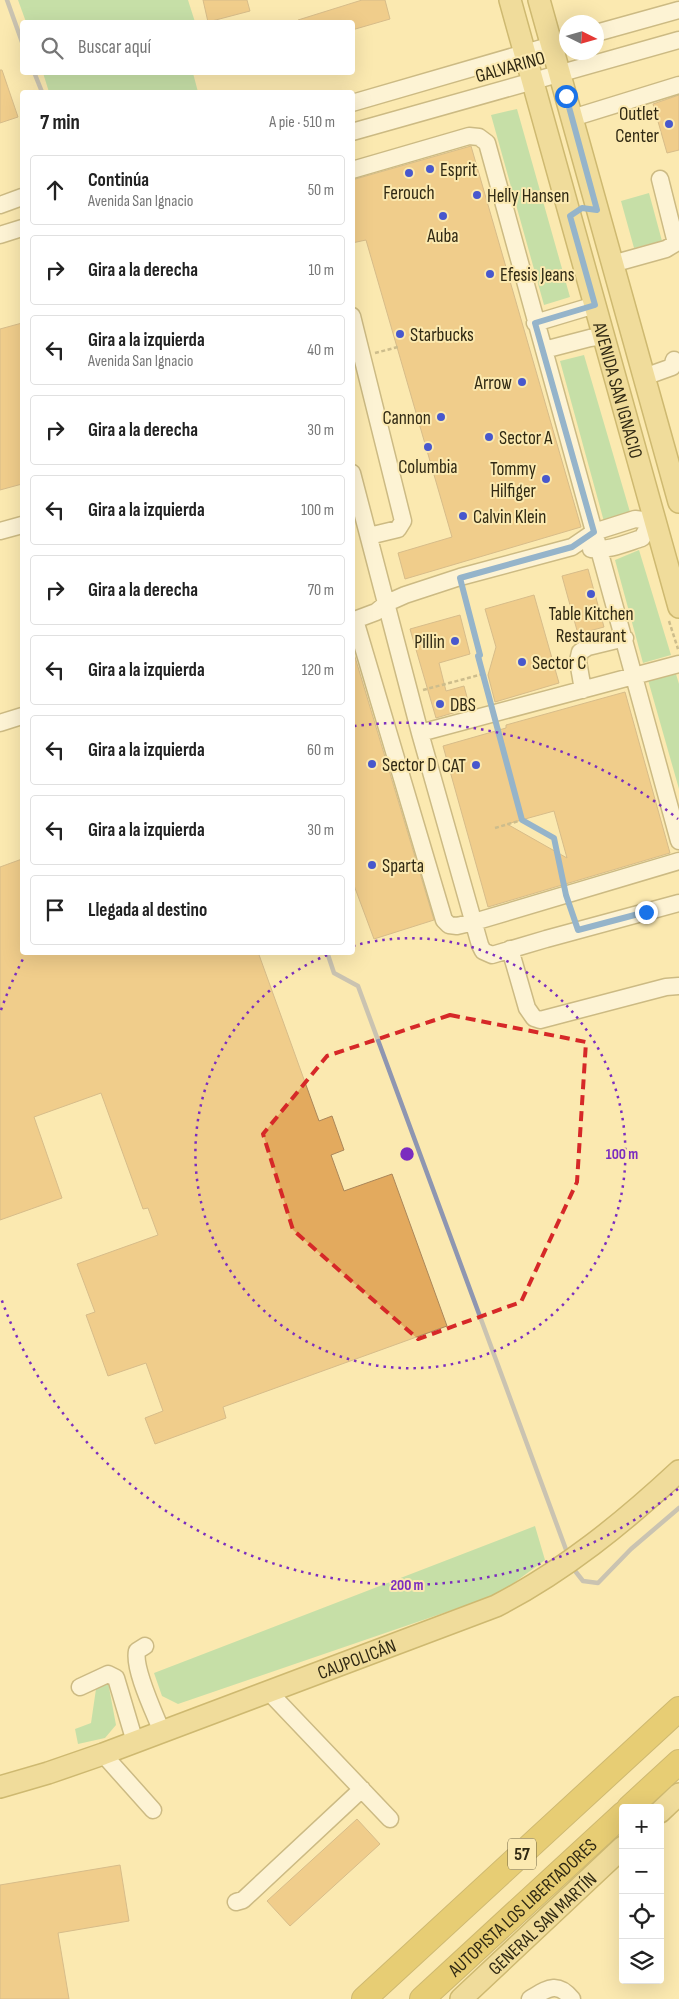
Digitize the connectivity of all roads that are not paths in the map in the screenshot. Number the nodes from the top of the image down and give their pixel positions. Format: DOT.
graph roads {
  1 [pos="510,0"];
  2 [pos="540,0"];
  3 [pos="679,10"];
  4 [pos="604,31"];
  5 [pos="679,40"];
  6 [pos="559,42"];
  7 [pos="559,44"];
  8 [pos="525,54"];
  9 [pos="560,60"];
  10 [pos="560,73"];
  11 [pos="532,81"];
  12 [pos="679,86"];
  13 [pos="355,102"];
  14 [pos="572,118"];
  15 [pos="355,131"];
  16 [pos="355,169"];
  17 [pos="660,179"];
  18 [pos="20,198"];
  19 [pos="0,205"];
  20 [pos="597,210"];
  21 [pos="570,216"];
  22 [pos="20,229"];
  23 [pos="0,235"];
  24 [pos="612,264"];
  25 [pos="595,305"];
  26 [pos="535,323"];
  27 [pos="355,326"];
  28 [pos="604,336"];
  29 [pos="544,350"];
  30 [pos="674,360"];
  31 [pos="644,377"];
  32 [pos="674,464"];
  33 [pos="355,484"];
  34 [pos="679,502"];
  35 [pos="656,525"];
  36 [pos="20,526"];
  37 [pos="0,531"];
  38 [pos="594,532"];
  39 [pos="369,536"];
  40 [pos="572,547"];
  41 [pos="600,550"];
  42 [pos="387,603"];
  43 [pos="679,607"];
  44 [pos="355,621"];
  45 [pos="355,624"];
  46 [pos="625,638"];
  47 [pos="679,664"];
  48 [pos="635,676"];
  49 [pos="583,690"];
  50 [pos="20,717"];
  51 [pos="0,723"];
  52 [pos="420,733"];
  53 [pos="679,841"];
  54 [pos="679,861"];
  55 [pos="679,903"];
  56 [pos="474,922"];
  57 [pos="510,949"];
  58 [pos="679,986"];
  59 [pos="679,1471"];
  60 [pos="145,1646"];
  61 [pos="80,1687"];
  62 [pos="269,1692"];
  63 [pos="679,1709"];
  64 [pos="162,1732"];
  65 [pos="135,1742"];
  66 [pos="103,1754"];
  67 [pos="679,1762"];
  68 [pos="0,1787"];
  69 [pos="362,1789"];
  70 [pos="679,1794"];
  71 [pos="633,1804"];
  72 [pos="664,1808"];
  73 [pos="153,1810"];
  74 [pos="619,1818"];
  75 [pos="390,1819"];
  76 [pos="621,1849"];
  77 [pos="236,1902"];
  78 [pos="364,1999"];
  79 [pos="422,1999"];
  80 [pos="460,1999"];
  81 [pos="530,1999"];
  82 [pos="572,1999"];
  1 -- 8 [label="main road, AVENIDA SAN IGNACIO"];
  2 -- 6 [label="main road, AVENIDA SAN IGNACIO"];
  3 -- 4 [label="street"];
  5 -- 10 [label="street, GALVARINO"];
  7 -- 8 [label="street, GALVARINO"];
  8 -- 11 [label="main road, AVENIDA SAN IGNACIO"];
  8 -- 13 [label="street, GALVARINO"];
  9 -- 10 [label="main road, AVENIDA SAN IGNACIO"];
  10 -- 11 [label="street, GALVARINO"];
  10 -- 14 [label="main road, AVENIDA SAN IGNACIO"];
  11 -- 15 [label="street, GALVARINO"];
  11 -- 21 [label="main road, AVENIDA SAN IGNACIO"];
  12 -- 14 [label="street"];
  14 -- 20 [label="main road, AVENIDA SAN IGNACIO"];
  16 -- 26 [label="street"];
  17 -- 24 [label="street"];
  18 -- 19 [label="street"];
  20 -- 21 [label="main road"];
  20 -- 24 [label="main road, AVENIDA SAN IGNACIO"];
  21 -- 25 [label="main road, AVENIDA SAN IGNACIO"];
  22 -- 23 [label="street"];
  24 -- 31 [label="main road, AVENIDA SAN IGNACIO"];
  25 -- 26 [label="street"];
  25 -- 28 [label="main road, AVENIDA SAN IGNACIO"];
  26 -- 29 [label="street"];
  27 -- 39 [label="street"];
  28 -- 29 [label="street"];
  28 -- 35 [label="main road, AVENIDA SAN IGNACIO"];
  29 -- 38 [label="street"];
  30 -- 31 [label="street"];
  31 -- 32 [label="main road, AVENIDA SAN IGNACIO"];
  32 -- 34 [label="main road, AVENIDA SAN IGNACIO"];
  33 -- 39 [label="street"];
  35 -- 38 [label="street"];
  35 -- 41 [label="street"];
  35 -- 43 [label="main road, AVENIDA SAN IGNACIO"];
  36 -- 37 [label="street"];
  38 -- 40 [label="street"];
  38 -- 41 [label="street"];
  39 -- 42 [label="street"];
  40 -- 41 [label="street"];
  40 -- 42 [label="street"];
  41 -- 46 [label="street"];
  42 -- 44 [label="street"];
  42 -- 52 [label="street"];
  45 -- 56 [label="street"];
  46 -- 48 [label="street"];
  46 -- 49 [label="street"];
  47 -- 48 [label="street"];
  48 -- 49 [label="street"];
  48 -- 53 [label="street"];
  49 -- 52 [label="street"];
  50 -- 51 [label="street"];
  52 -- 56 [label="street"];
  54 -- 56 [label="street"];
  55 -- 57 [label="street"];
  56 -- 57 [label="street"];
  57 -- 58 [label="street"];
  59 -- 62 [label="main road, CAUPOLICÁN"];
  60 -- 64 [label="street"];
  61 -- 65 [label="street"];
  62 -- 64 [label="main road, CAUPOLICÁN"];
  62 -- 69 [label="street"];
  63 -- 78 [label="highway, AUTOPISTA LOS LIBERTADORES / 57"];
  64 -- 65 [label="main road, CAUPOLICÁN"];
  65 -- 66 [label="main road, CAUPOLICÁN"];
  66 -- 68 [label="main road, CAUPOLICÁN"];
  66 -- 73 [label="street"];
  67 -- 71 [label="highway"];
  69 -- 75 [label="street"];
  69 -- 77 [label="street"];
  70 -- 72 [label="main road"];
  74 -- 79 [label="highway, AUTOPISTA LOS LIBERTADORES / 57"];
  76 -- 80 [label="main road, GENERAL SAN MARTÍN"];
  81 -- 82 [label="street"];
}
